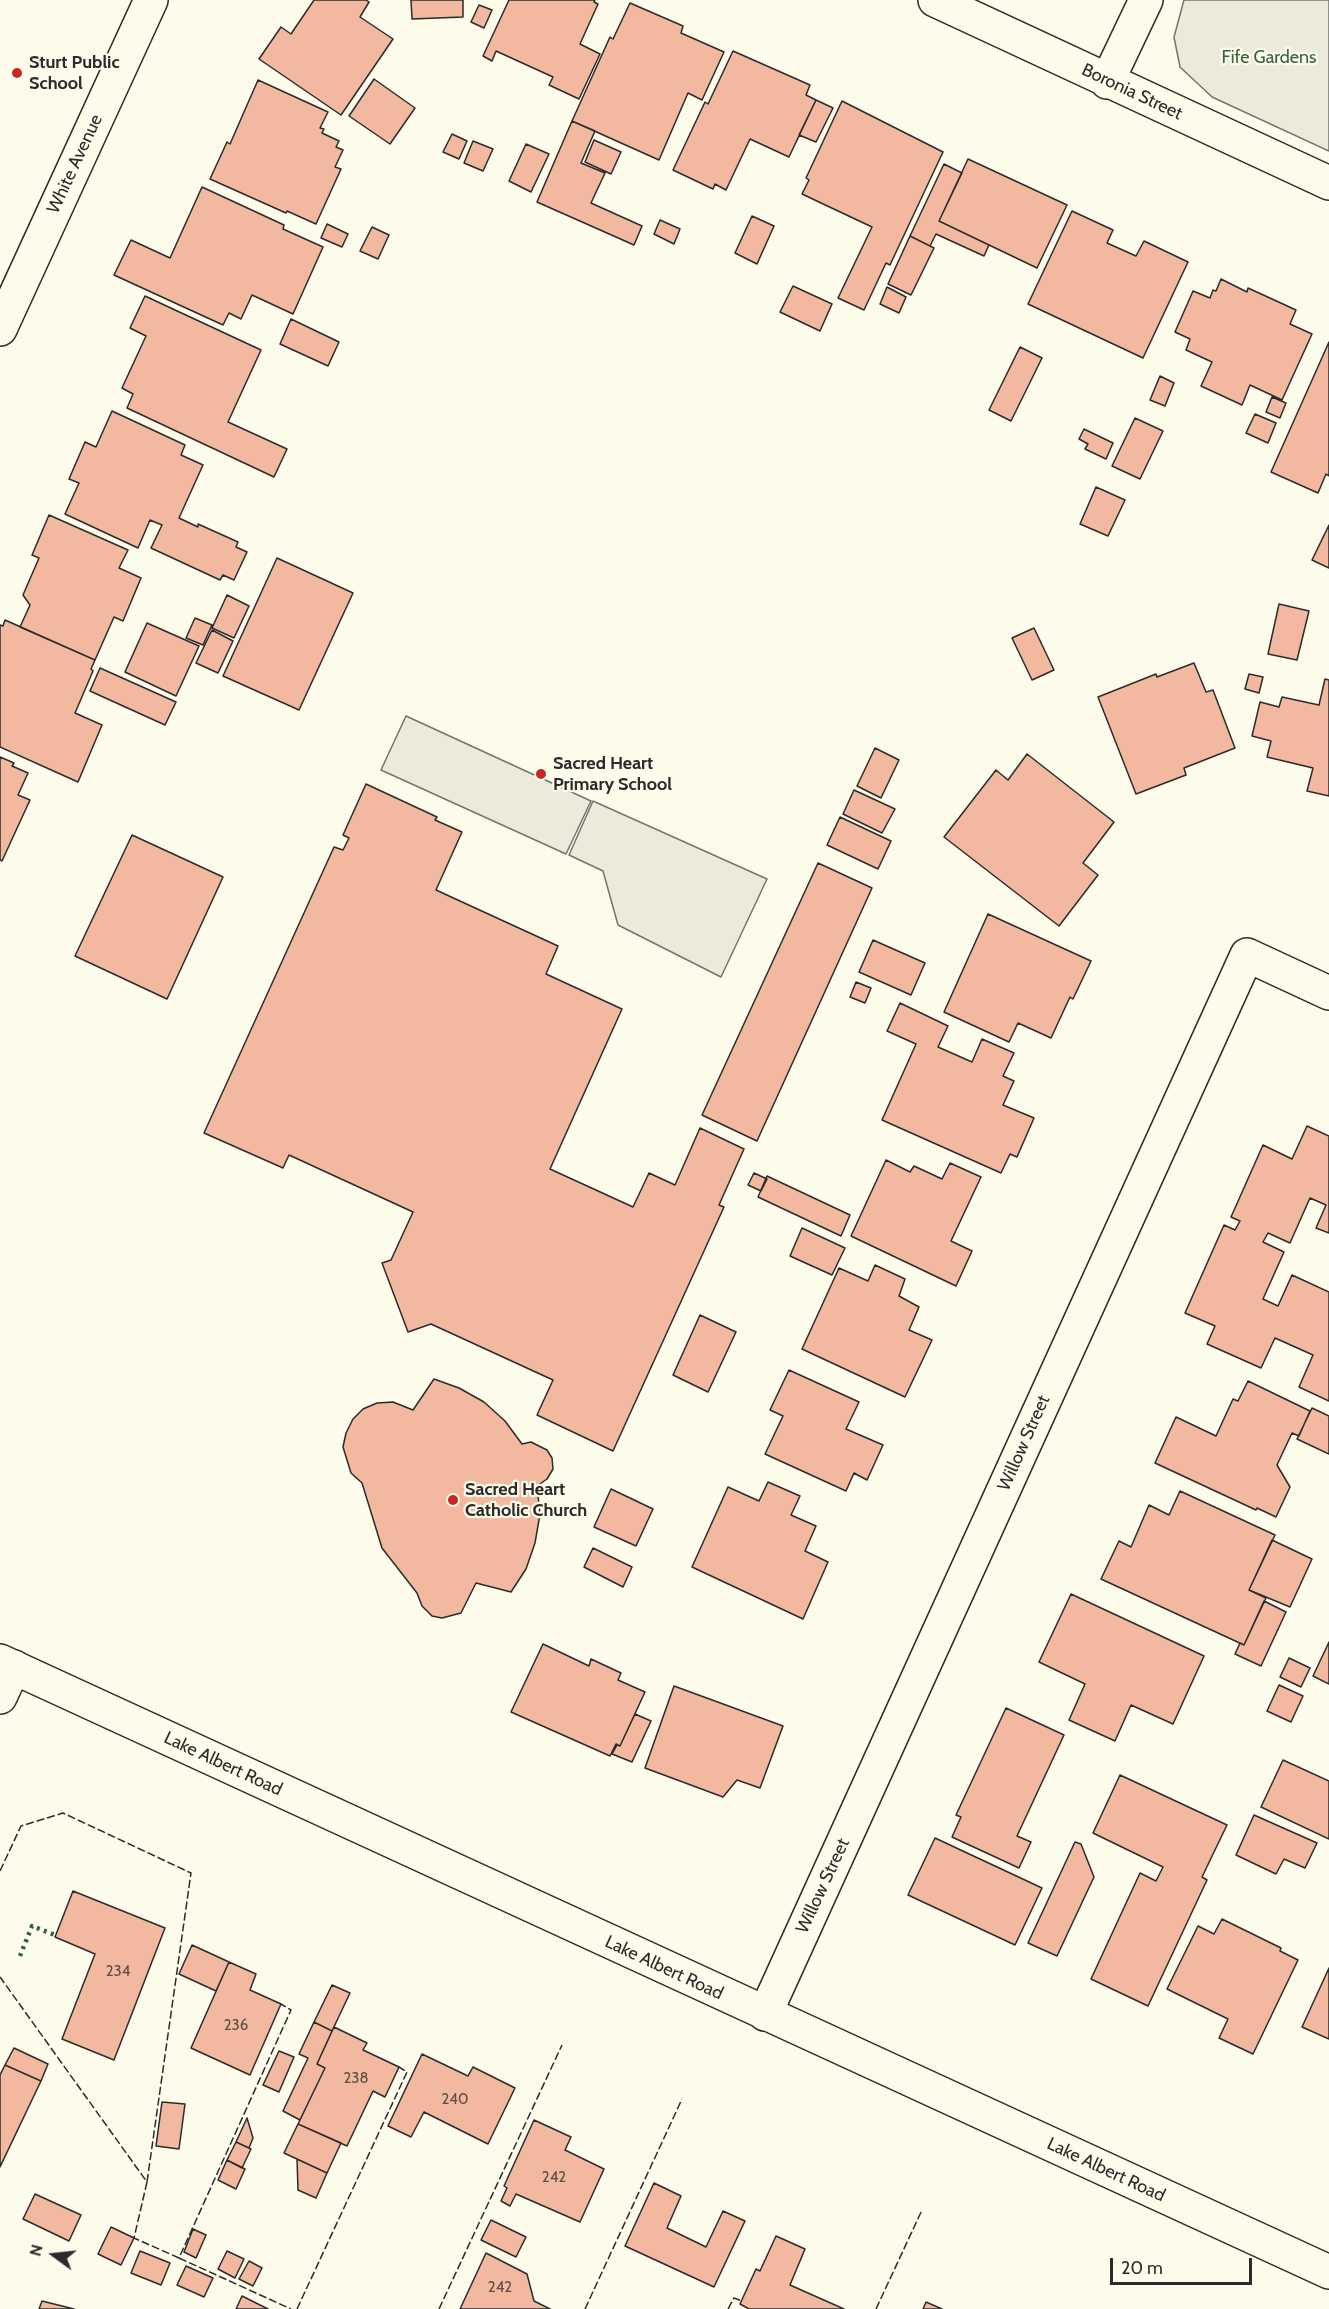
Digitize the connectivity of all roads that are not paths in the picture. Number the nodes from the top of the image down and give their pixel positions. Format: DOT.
graph roads {
  1 [pos="151,0"];
  2 [pos="935,0"];
  3 [pos="1146,0"];
  4 [pos="1107,82"];
  5 [pos="1329,183"];
  6 [pos="0,329"];
  7 [pos="1329,993"];
  8 [pos="7,1664"];
  9 [pos="0,1697"];
  10 [pos="765,2014"];
  11 [pos="1329,2272"];
  1 -- 6 [label="street, White Avenue"];
  2 -- 4 [label="street, Boronia Street"];
  3 -- 4 [label="street"];
  4 -- 5 [label="street, Boronia Street"];
  7 -- 10 [label="street, Willow Street"];
  8 -- 9 [label="street"];
  8 -- 10 [label="street, Lake Albert Road"];
  10 -- 11 [label="street, Lake Albert Road"];
}
